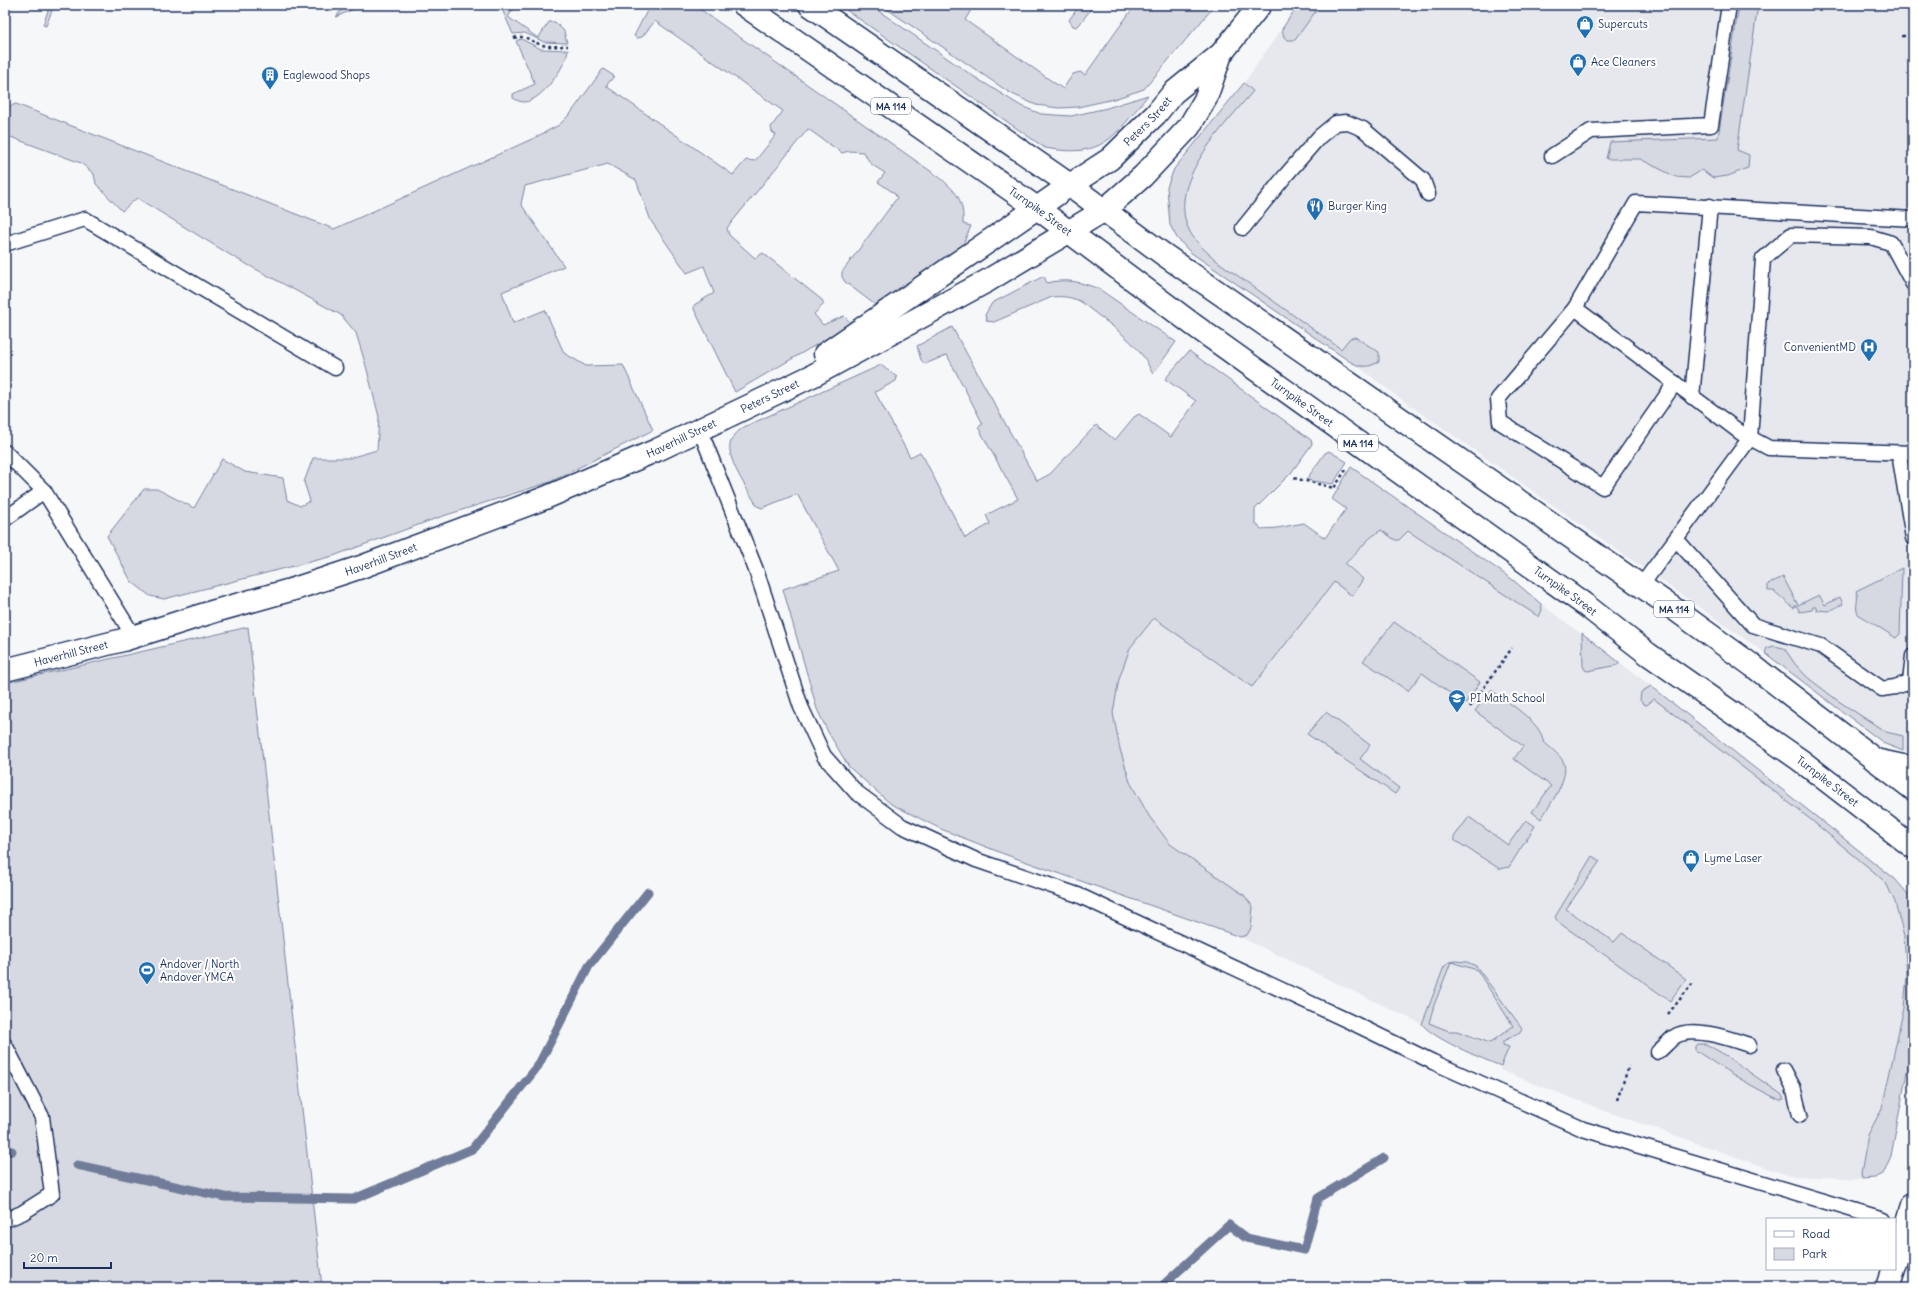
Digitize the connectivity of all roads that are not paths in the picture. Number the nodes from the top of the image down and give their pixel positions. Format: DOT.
graph roads {
  1 [pos="744,5"];
  2 [pos="810,5"];
  3 [pos="1260,5"];
  4 [pos="1729,5"];
  5 [pos="1221,54"];
  6 [pos="1552,156"];
  7 [pos="1070,185"];
  8 [pos="1428,194"];
  9 [pos="1710,206"];
  10 [pos="1037,208"];
  11 [pos="1103,211"];
  12 [pos="1913,220"];
  13 [pos="1243,228"];
  14 [pos="1068,232"];
  15 [pos="5,244"];
  16 [pos="1913,284"];
  17 [pos="1576,308"];
  18 [pos="335,368"];
  19 [pos="1675,383"];
  20 [pos="1692,397"];
  21 [pos="742,409"];
  22 [pos="700,430"];
  23 [pos="1750,438"];
  24 [pos="5,452"];
  25 [pos="1906,453"];
  26 [pos="44,491"];
  27 [pos="5,519"];
  28 [pos="1913,538"];
  29 [pos="1676,539"];
  30 [pos="1641,586"];
  31 [pos="134,637"];
  32 [pos="1913,656"];
  33 [pos="5,670"];
  34 [pos="1874,760"];
  35 [pos="1913,766"];
  36 [pos="1913,790"];
  37 [pos="1913,847"];
  38 [pos="5,1045"];
  39 [pos="1749,1045"];
  40 [pos="1658,1052"];
  41 [pos="1784,1070"];
  42 [pos="1800,1115"];
  43 [pos="1913,1204"];
  44 [pos="1880,1218"];
  45 [pos="5,1220"];
  46 [pos="1901,1225"];
  47 [pos="1896,1258"];
  48 [pos="1893,1270"];
  49 [pos="1887,1287"];
  1 -- 10 [label="main road, Turnpike Street / MA 114"];
  2 -- 7 [label="main road, MA 114"];
  3 -- 5 [label="main road, Peters Street"];
  4 -- 6 [label="lane"];
  5 -- 7 [label="main road, Peters Street"];
  5 -- 11 [label="main road, Peters Street"];
  7 -- 10 [label="main road, Peters Street"];
  7 -- 11 [label="main road, MA 114"];
  8 -- 13 [label="lane"];
  9 -- 12 [label="lane"];
  9 -- 17 [label="lane"];
  9 -- 20 [label="lane"];
  10 -- 14 [label="main road, Turnpike Street / MA 114"];
  10 -- 21 [label="main road, Peters Street"];
  11 -- 14 [label="main road, Peters Street"];
  11 -- 30 [label="main road, MA 114"];
  14 -- 21 [label="main road, Peters Street"];
  14 -- 37 [label="main road, Turnpike Street / MA 114"];
  15 -- 18 [label="lane"];
  16 -- 23 [label="lane"];
  17 -- 19 [label="lane"];
  17 -- 19 [label="lane"];
  19 -- 20 [label="lane"];
  20 -- 23 [label="lane"];
  21 -- 22 [label="main road, Haverhill Street"];
  22 -- 31 [label="main road, Haverhill Street"];
  22 -- 44 [label="lane"];
  23 -- 25 [label="lane"];
  23 -- 29 [label="lane"];
  24 -- 26 [label="lane"];
  25 -- 28 [label="lane"];
  26 -- 27 [label="lane"];
  26 -- 31 [label="lane"];
  29 -- 30 [label="lane"];
  29 -- 32 [label="lane"];
  30 -- 34 [label="main road, MA 114"];
  31 -- 33 [label="main road, Haverhill Street"];
  34 -- 35 [label="main road"];
  34 -- 36 [label="main road, MA 114"];
  38 -- 45 [label="lane"];
  39 -- 40 [label="lane"];
  41 -- 42 [label="lane"];
  43 -- 46 [label="main road"];
  46 -- 47 [label="main road"];
  48 -- 49 [label="main road"];
}
